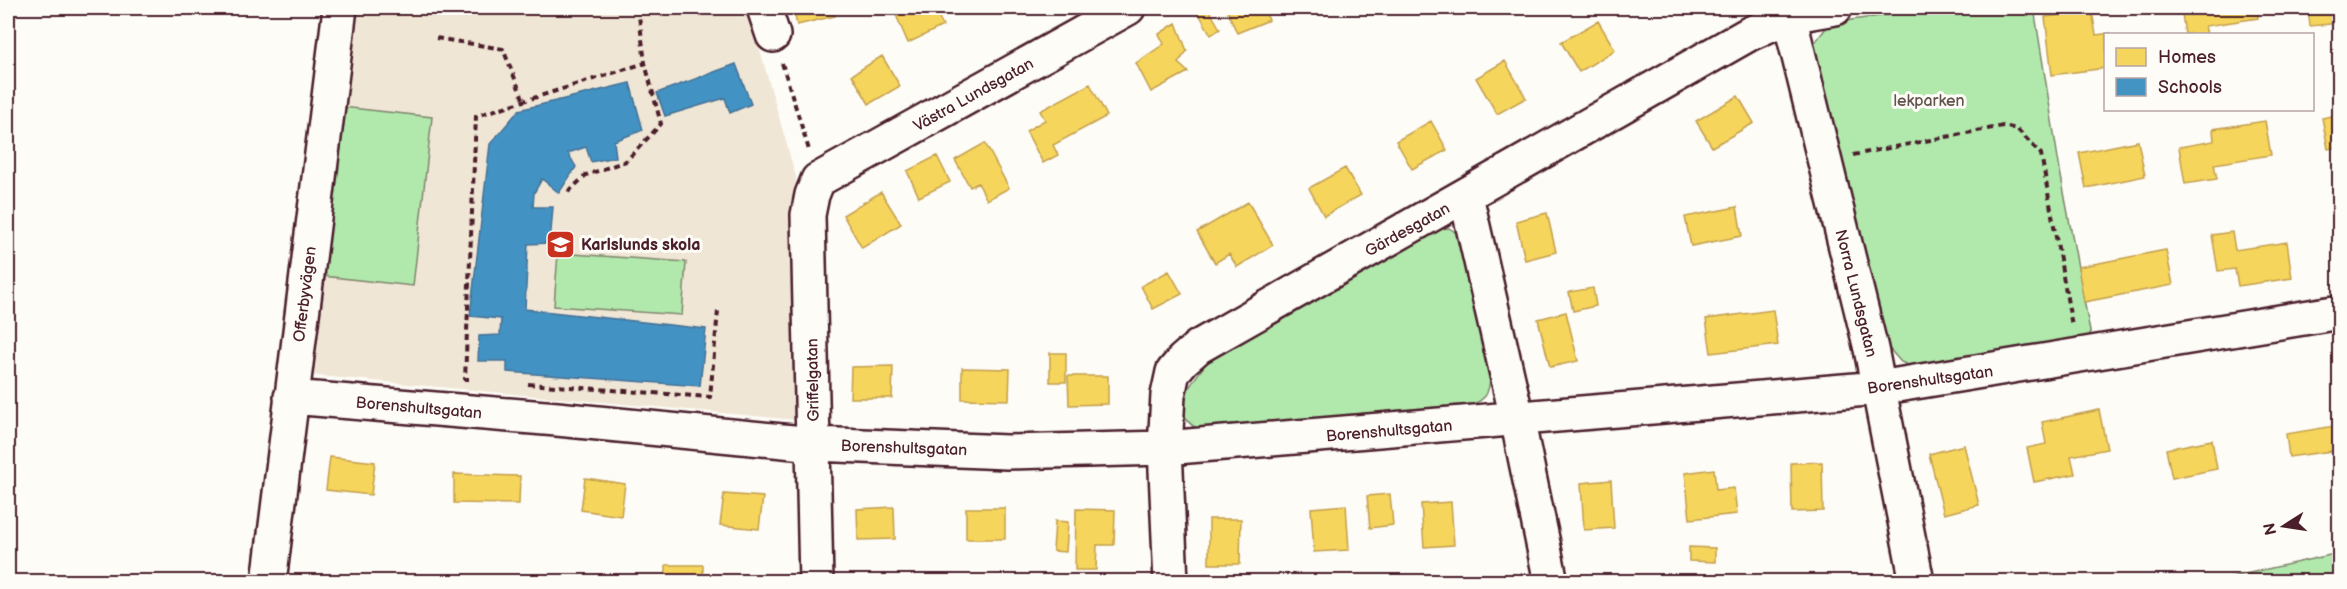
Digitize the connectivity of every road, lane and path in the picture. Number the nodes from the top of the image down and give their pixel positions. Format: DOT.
graph roads {
  1 [pos="340,8"];
  2 [pos="638,8"];
  3 [pos="1128,8"];
  4 [pos="1835,8"];
  5 [pos="1788,12"];
  6 [pos="768,21"];
  7 [pos="436,38"];
  8 [pos="645,63"];
  9 [pos="524,101"];
  10 [pos="1823,160"];
  11 [pos="818,180"];
  12 [pos="566,194"];
  13 [pos="1466,196"];
  14 [pos="718,311"];
  15 [pos="2340,312"];
  16 [pos="2078,357"];
  17 [pos="476,380"];
  18 [pos="523,383"];
  19 [pos="1879,388"];
  20 [pos="291,397"];
  21 [pos="1517,418"];
  22 [pos="814,444"];
  23 [pos="1165,448"];
  24 [pos="269,582"];
  25 [pos="816,582"];
  26 [pos="1171,582"];
  27 [pos="1551,582"];
  28 [pos="1917,582"];
  1 -- 20 [label="street, Offerbyvägen"];
  2 -- 8 [label="path"];
  3 -- 11 [label="street, Västra Lundsgatan"];
  4 -- 5 [label="street, Gärdesgatan"];
  5 -- 10 [label="street, Norra Lundsgatan"];
  5 -- 13 [label="street, Gärdesgatan"];
  6 -- 11 [label="path"];
  7 -- 9 [label="path"];
  8 -- 9 [label="path"];
  8 -- 12 [label="path"];
  9 -- 17 [label="path"];
  10 -- 16 [label="path"];
  10 -- 19 [label="street, Norra Lundsgatan"];
  11 -- 22 [label="street, Griffelgatan"];
  13 -- 21 [label="street"];
  13 -- 23 [label="street, Gärdesgatan"];
  14 -- 18 [label="path"];
  15 -- 16 [label="street, Borenshultsgatan"];
  16 -- 19 [label="street, Borenshultsgatan"];
  19 -- 21 [label="street, Borenshultsgatan"];
  19 -- 28 [label="street, Norra Lundsgatan"];
  20 -- 22 [label="street, Borenshultsgatan"];
  20 -- 24 [label="street, Offerbyvägen"];
  21 -- 23 [label="street, Borenshultsgatan"];
  21 -- 27 [label="street"];
  22 -- 23 [label="street, Borenshultsgatan"];
  22 -- 25 [label="street, Griffelgatan"];
  23 -- 26 [label="street, Gärdesgatan"];
}
